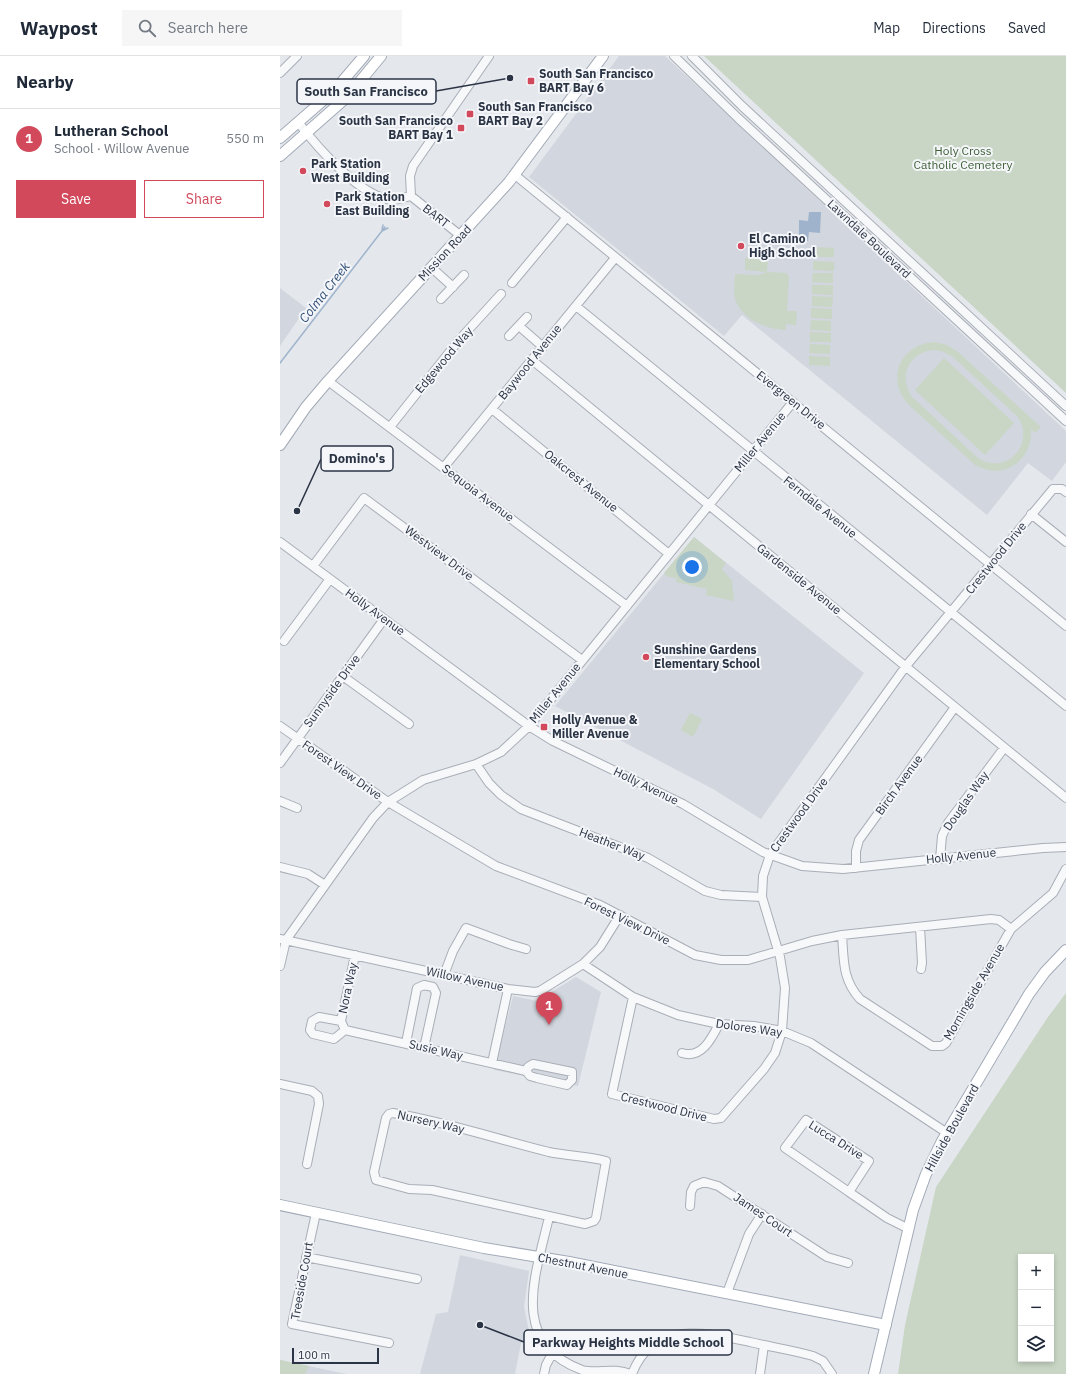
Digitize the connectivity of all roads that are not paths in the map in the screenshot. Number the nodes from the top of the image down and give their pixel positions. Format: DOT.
graph roads {
  1 [pos="297,56"];
  2 [pos="364,56"];
  3 [pos="381,56"];
  4 [pos="489,56"];
  5 [pos="603,56"];
  6 [pos="674,56"];
  7 [pos="692,56"];
  8 [pos="280,72"];
  9 [pos="298,122"];
  10 [pos="306,133"];
  11 [pos="280,138"];
  12 [pos="280,156"];
  13 [pos="515,175"];
  14 [pos="411,196"];
  15 [pos="567,218"];
  16 [pos="461,236"];
  17 [pos="615,258"];
  18 [pos="432,268"];
  19 [pos="464,275"];
  20 [pos="512,284"];
  21 [pos="453,286"];
  22 [pos="501,294"];
  23 [pos="441,299"];
  24 [pos="576,306"];
  25 [pos="527,317"];
  26 [pos="519,326"];
  27 [pos="509,336"];
  28 [pos="543,347"];
  29 [pos="532,360"];
  30 [pos="328,381"];
  31 [pos="793,402"];
  32 [pos="1066,406"];
  33 [pos="492,408"];
  34 [pos="1066,421"];
  35 [pos="390,427"];
  36 [pos="280,445"];
  37 [pos="753,452"];
  38 [pos="444,467"];
  39 [pos="1066,492"];
  40 [pos="709,506"];
  41 [pos="1032,514"];
  42 [pos="280,542"];
  43 [pos="1066,542"];
  44 [pos="669,554"];
  45 [pos="991,563"];
  46 [pos="313,566"];
  47 [pos="330,579"];
  48 [pos="627,606"];
  49 [pos="951,612"];
  50 [pos="384,619"];
  51 [pos="1066,626"];
  52 [pos="284,641"];
  53 [pos="582,660"];
  54 [pos="906,666"];
  55 [pos="344,677"];
  56 [pos="1066,706"];
  57 [pos="955,707"];
  58 [pos="409,724"];
  59 [pos="280,726"];
  60 [pos="529,726"];
  61 [pos="297,739"];
  62 [pos="1004,748"];
  63 [pos="280,763"];
  64 [pos="476,764"];
  65 [pos="1066,798"];
  66 [pos="280,801"];
  67 [pos="388,802"];
  68 [pos="297,808"];
  69 [pos="1066,847"];
  70 [pos="770,855"];
  71 [pos="940,859"];
  72 [pos="280,867"];
  73 [pos="856,868"];
  74 [pos="1066,869"];
  75 [pos="325,885"];
  76 [pos="762,897"];
  77 [pos="620,915"];
  78 [pos="920,927"];
  79 [pos="1011,929"];
  80 [pos="842,935"];
  81 [pos="283,940"];
  82 [pos="526,949"];
  83 [pos="1066,950"];
  84 [pos="779,951"];
  85 [pos="355,955"];
  86 [pos="584,964"];
  87 [pos="280,966"];
  88 [pos="921,970"];
  89 [pos="444,975"];
  90 [pos="508,989"];
  91 [pos="633,997"];
  92 [pos="341,1021"];
  93 [pos="719,1024"];
  94 [pos="345,1030"];
  95 [pos="782,1031"];
  96 [pos="406,1043"];
  97 [pos="424,1048"];
  98 [pos="682,1053"];
  99 [pos="492,1063"];
  100 [pos="526,1071"];
  101 [pos="280,1084"];
  102 [pos="947,1133"];
  103 [pos="306,1164"];
  104 [pos="849,1192"];
  105 [pos="280,1205"];
  106 [pos="690,1206"];
  107 [pos="316,1213"];
  108 [pos="762,1214"];
  109 [pos="549,1217"];
  110 [pos="908,1229"];
  111 [pos="306,1257"];
  112 [pos="540,1258"];
  113 [pos="848,1263"];
  114 [pos="417,1279"];
  115 [pos="727,1293"];
  116 [pos="886,1325"];
  117 [pos="389,1343"];
  118 [pos="764,1345"];
  119 [pos="552,1354"];
  120 [pos="544,1374"];
  121 [pos="631,1374"];
  122 [pos="760,1374"];
  123 [pos="832,1374"];
  124 [pos="874,1374"];
  1 -- 8 [label="street"];
  2 -- 9 [label="main road"];
  3 -- 10 [label="main road"];
  4 -- 14 [label="street, BART"];
  5 -- 13 [label="main road, Mission Road"];
  6 -- 34 [label="street, Lawndale Boulevard"];
  7 -- 32 [label="street, Lawndale Boulevard"];
  9 -- 10 [label="street, BART"];
  9 -- 11 [label="main road"];
  10 -- 12 [label="main road"];
  10 -- 14 [label="street, BART"];
  13 -- 15 [label="street, Evergreen Drive"];
  13 -- 16 [label="main road, Mission Road"];
  14 -- 16 [label="street, BART"];
  15 -- 17 [label="street, Evergreen Drive"];
  15 -- 20 [label="street"];
  16 -- 18 [label="main road, Mission Road"];
  17 -- 24 [label="street, Baywood Avenue"];
  17 -- 31 [label="street, Evergreen Drive"];
  18 -- 21 [label="street"];
  18 -- 30 [label="main road, Mission Road"];
  19 -- 21 [label="street"];
  21 -- 23 [label="street"];
  22 -- 35 [label="street, Edgewood Way"];
  24 -- 28 [label="street, Baywood Avenue"];
  24 -- 37 [label="street, Ferndale Avenue"];
  25 -- 26 [label="street"];
  26 -- 27 [label="street"];
  26 -- 28 [label="street"];
  28 -- 29 [label="street, Baywood Avenue"];
  29 -- 33 [label="street, Baywood Avenue"];
  29 -- 40 [label="street, Gardenside Avenue"];
  30 -- 35 [label="street, Sequoia Avenue"];
  30 -- 36 [label="main road, Mission Road"];
  31 -- 37 [label="street, Miller Avenue"];
  31 -- 45 [label="street, Evergreen Drive"];
  33 -- 38 [label="street, Baywood Avenue"];
  33 -- 44 [label="street, Oakcrest Avenue"];
  35 -- 38 [label="street, Sequoia Avenue"];
  37 -- 40 [label="street, Miller Avenue"];
  37 -- 49 [label="street, Ferndale Avenue"];
  38 -- 48 [label="street, Sequoia Avenue"];
  39 -- 41 [label="street, Crestwood Drive"];
  40 -- 44 [label="street, Miller Avenue"];
  40 -- 54 [label="street, Gardenside Avenue"];
  41 -- 43 [label="street"];
  41 -- 45 [label="street, Crestwood Drive"];
  42 -- 46 [label="street, Holly Avenue"];
  44 -- 48 [label="street, Miller Avenue"];
  45 -- 49 [label="street, Crestwood Drive"];
  45 -- 51 [label="street, Evergreen Drive"];
  46 -- 47 [label="street, Holly Avenue"];
  46 -- 53 [label="street, Westview Drive"];
  47 -- 50 [label="street, Holly Avenue"];
  47 -- 52 [label="street"];
  48 -- 53 [label="street, Miller Avenue"];
  49 -- 54 [label="street, Crestwood Drive"];
  49 -- 56 [label="street, Ferndale Avenue"];
  50 -- 55 [label="street, Sunnyside Drive"];
  50 -- 60 [label="street, Holly Avenue"];
  53 -- 60 [label="street, Miller Avenue"];
  54 -- 57 [label="street, Gardenside Avenue"];
  54 -- 70 [label="street, Crestwood Drive"];
  55 -- 58 [label="street"];
  55 -- 61 [label="street, Sunnyside Drive"];
  57 -- 62 [label="street, Gardenside Avenue"];
  57 -- 73 [label="street, Birch Avenue"];
  59 -- 61 [label="street, Forest View Drive"];
  60 -- 64 [label="street, Miller Avenue"];
  60 -- 70 [label="street, Holly Avenue"];
  61 -- 63 [label="street, Sunnyside Drive"];
  61 -- 67 [label="street, Forest View Drive"];
  62 -- 65 [label="street, Gardenside Avenue"];
  62 -- 71 [label="street, Douglas Way"];
  64 -- 67 [label="street, Miller Avenue"];
  64 -- 76 [label="street, Heather Way"];
  66 -- 68 [label="street"];
  67 -- 75 [label="street, Miller Avenue"];
  67 -- 77 [label="street, Forest View Drive"];
  69 -- 71 [label="street, Holly Avenue"];
  70 -- 73 [label="street, Holly Avenue"];
  70 -- 76 [label="street, Crestwood Drive"];
  71 -- 73 [label="street, Holly Avenue"];
  72 -- 75 [label="street"];
  74 -- 79 [label="street, Morningside Avenue"];
  75 -- 81 [label="street, Miller Avenue"];
  76 -- 84 [label="street, Crestwood Drive"];
  77 -- 84 [label="street, Forest View Drive"];
  77 -- 86 [label="street, Willow Avenue"];
  78 -- 79 [label="street, Forest View Drive"];
  78 -- 80 [label="street, Forest View Drive"];
  78 -- 88 [label="street"];
  79 -- 80 [label="street, Morningside Avenue"];
  80 -- 84 [label="street, Forest View Drive"];
  81 -- 85 [label="street, Willow Avenue"];
  81 -- 87 [label="street"];
  82 -- 89 [label="street"];
  83 -- 102 [label="main road, Hillside Boulevard"];
  84 -- 95 [label="street, Crestwood Drive"];
  85 -- 89 [label="street, Willow Avenue"];
  85 -- 92 [label="street, Nora Way"];
  86 -- 90 [label="street, Willow Avenue"];
  86 -- 91 [label="street, Dolores Way"];
  89 -- 90 [label="street, Willow Avenue"];
  90 -- 99 [label="street"];
  91 -- 93 [label="street, Dolores Way"];
  91 -- 95 [label="street, Crestwood Drive"];
  92 -- 94 [label="street"];
  92 -- 94 [label="street"];
  93 -- 95 [label="street, Dolores Way"];
  93 -- 98 [label="street"];
  94 -- 96 [label="street, Susie Way"];
  95 -- 102 [label="street, Dolores Way"];
  96 -- 97 [label="street, Susie Way"];
  96 -- 97 [label="street"];
  97 -- 99 [label="street, Susie Way"];
  99 -- 100 [label="street, Susie Way"];
  100 -- 100 [label="street, Susie Way"];
  101 -- 103 [label="street"];
  102 -- 110 [label="main road, Hillside Boulevard"];
  104 -- 104 [label="street, Lucca Drive"];
  104 -- 110 [label="street, Lucca Drive"];
  105 -- 107 [label="main road, Chestnut Avenue"];
  106 -- 108 [label="street, James Court"];
  107 -- 111 [label="street, Treeside Court"];
  107 -- 112 [label="main road, Chestnut Avenue"];
  108 -- 113 [label="street, James Court"];
  108 -- 115 [label="street"];
  109 -- 109 [label="street, Nursery Way"];
  109 -- 112 [label="street"];
  110 -- 116 [label="main road, Hillside Boulevard"];
  111 -- 114 [label="street"];
  111 -- 117 [label="street, Treeside Court"];
  112 -- 115 [label="main road, Chestnut Avenue"];
  112 -- 119 [label="street"];
  115 -- 116 [label="main road, Chestnut Avenue"];
  116 -- 124 [label="main road, Hillside Boulevard"];
  118 -- 121 [label="street"];
  118 -- 122 [label="street"];
  118 -- 123 [label="street"];
  119 -- 120 [label="street"];
  119 -- 121 [label="street"];
}
